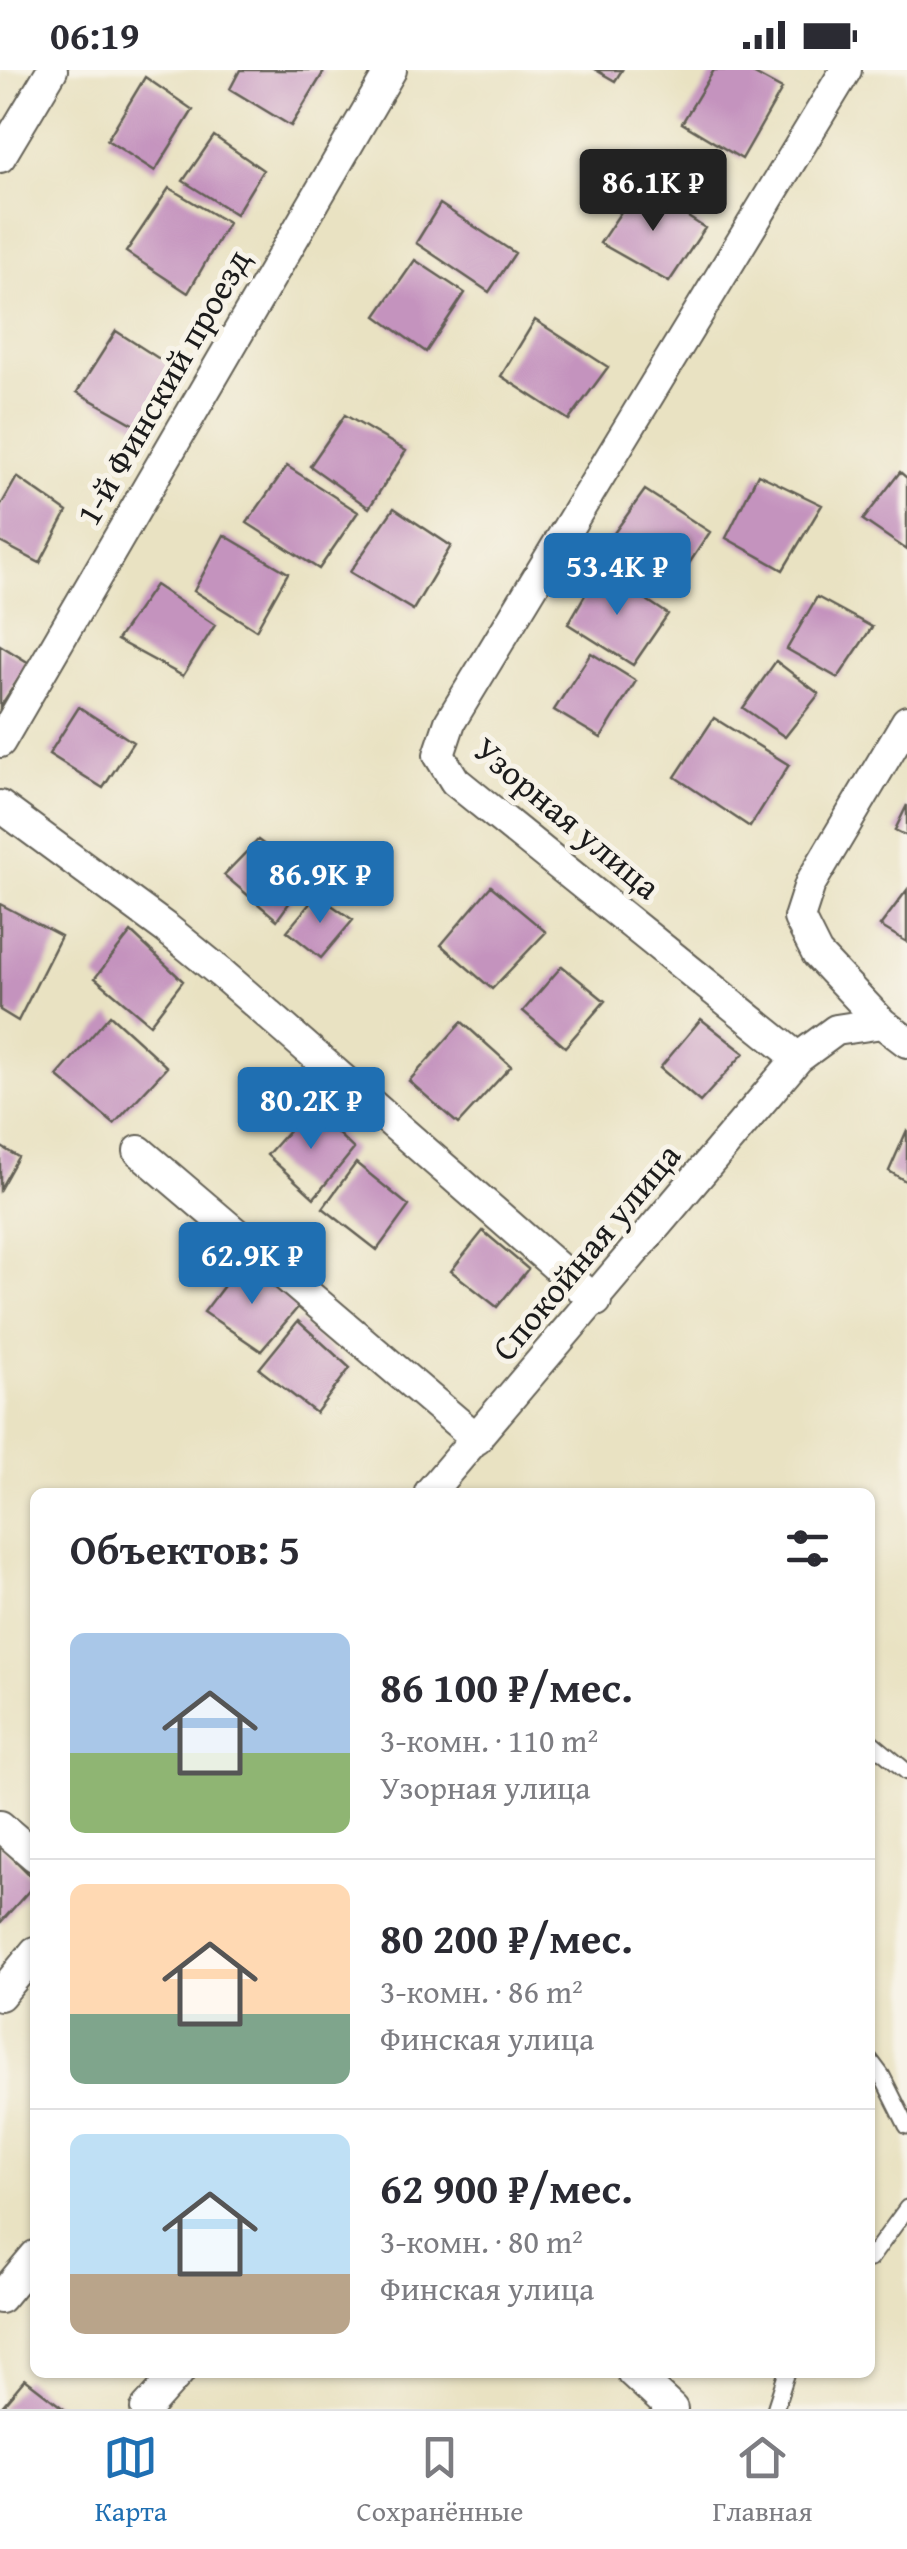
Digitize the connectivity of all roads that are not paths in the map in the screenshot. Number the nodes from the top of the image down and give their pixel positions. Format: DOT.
graph roads {
  1 [pos="52,70"];
  2 [pos="391,70"];
  3 [pos="846,70"];
  4 [pos="0,156"];
  5 [pos="907,722"];
  6 [pos="0,742"];
  7 [pos="0,806"];
  8 [pos="882,1023"];
  9 [pos="907,1042"];
  10 [pos="798,1058"];
  11 [pos="139,1151"];
  12 [pos="596,1301"];
  13 [pos="477,1438"];
  14 [pos="433,1488"];
  15 [pos="875,1745"];
  16 [pos="907,1772"];
  17 [pos="0,1826"];
  18 [pos="30,1852"];
  19 [pos="30,1961"];
  20 [pos="15,1989"];
  21 [pos="875,2067"];
  22 [pos="907,2126"];
  23 [pos="907,2208"];
  24 [pos="875,2252"];
  25 [pos="30,2262"];
  26 [pos="0,2298"];
  27 [pos="174,2378"];
  28 [pos="638,2378"];
  29 [pos="785,2378"];
  30 [pos="146,2409"];
  31 [pos="672,2409"];
  32 [pos="775,2409"];
  1 -- 4 [label="street"];
  2 -- 6 [label="street, 1-й Финский проезд"];
  3 -- 10 [label="street, Узорная улица"];
  5 -- 8 [label="street"];
  7 -- 12 [label="street"];
  8 -- 9 [label="street"];
  8 -- 10 [label="street"];
  10 -- 12 [label="street, Спокойная улица"];
  11 -- 13 [label="street"];
  12 -- 13 [label="street, Спокойная улица"];
  13 -- 14 [label="street, Спокойная улица"];
  15 -- 16 [label="lane"];
  17 -- 18 [label="street"];
  19 -- 20 [label="street"];
  21 -- 22 [label="lane"];
  23 -- 24 [label="lane"];
  25 -- 26 [label="street"];
  27 -- 30 [label="street"];
  28 -- 31 [label="street"];
  29 -- 32 [label="lane"];
}
